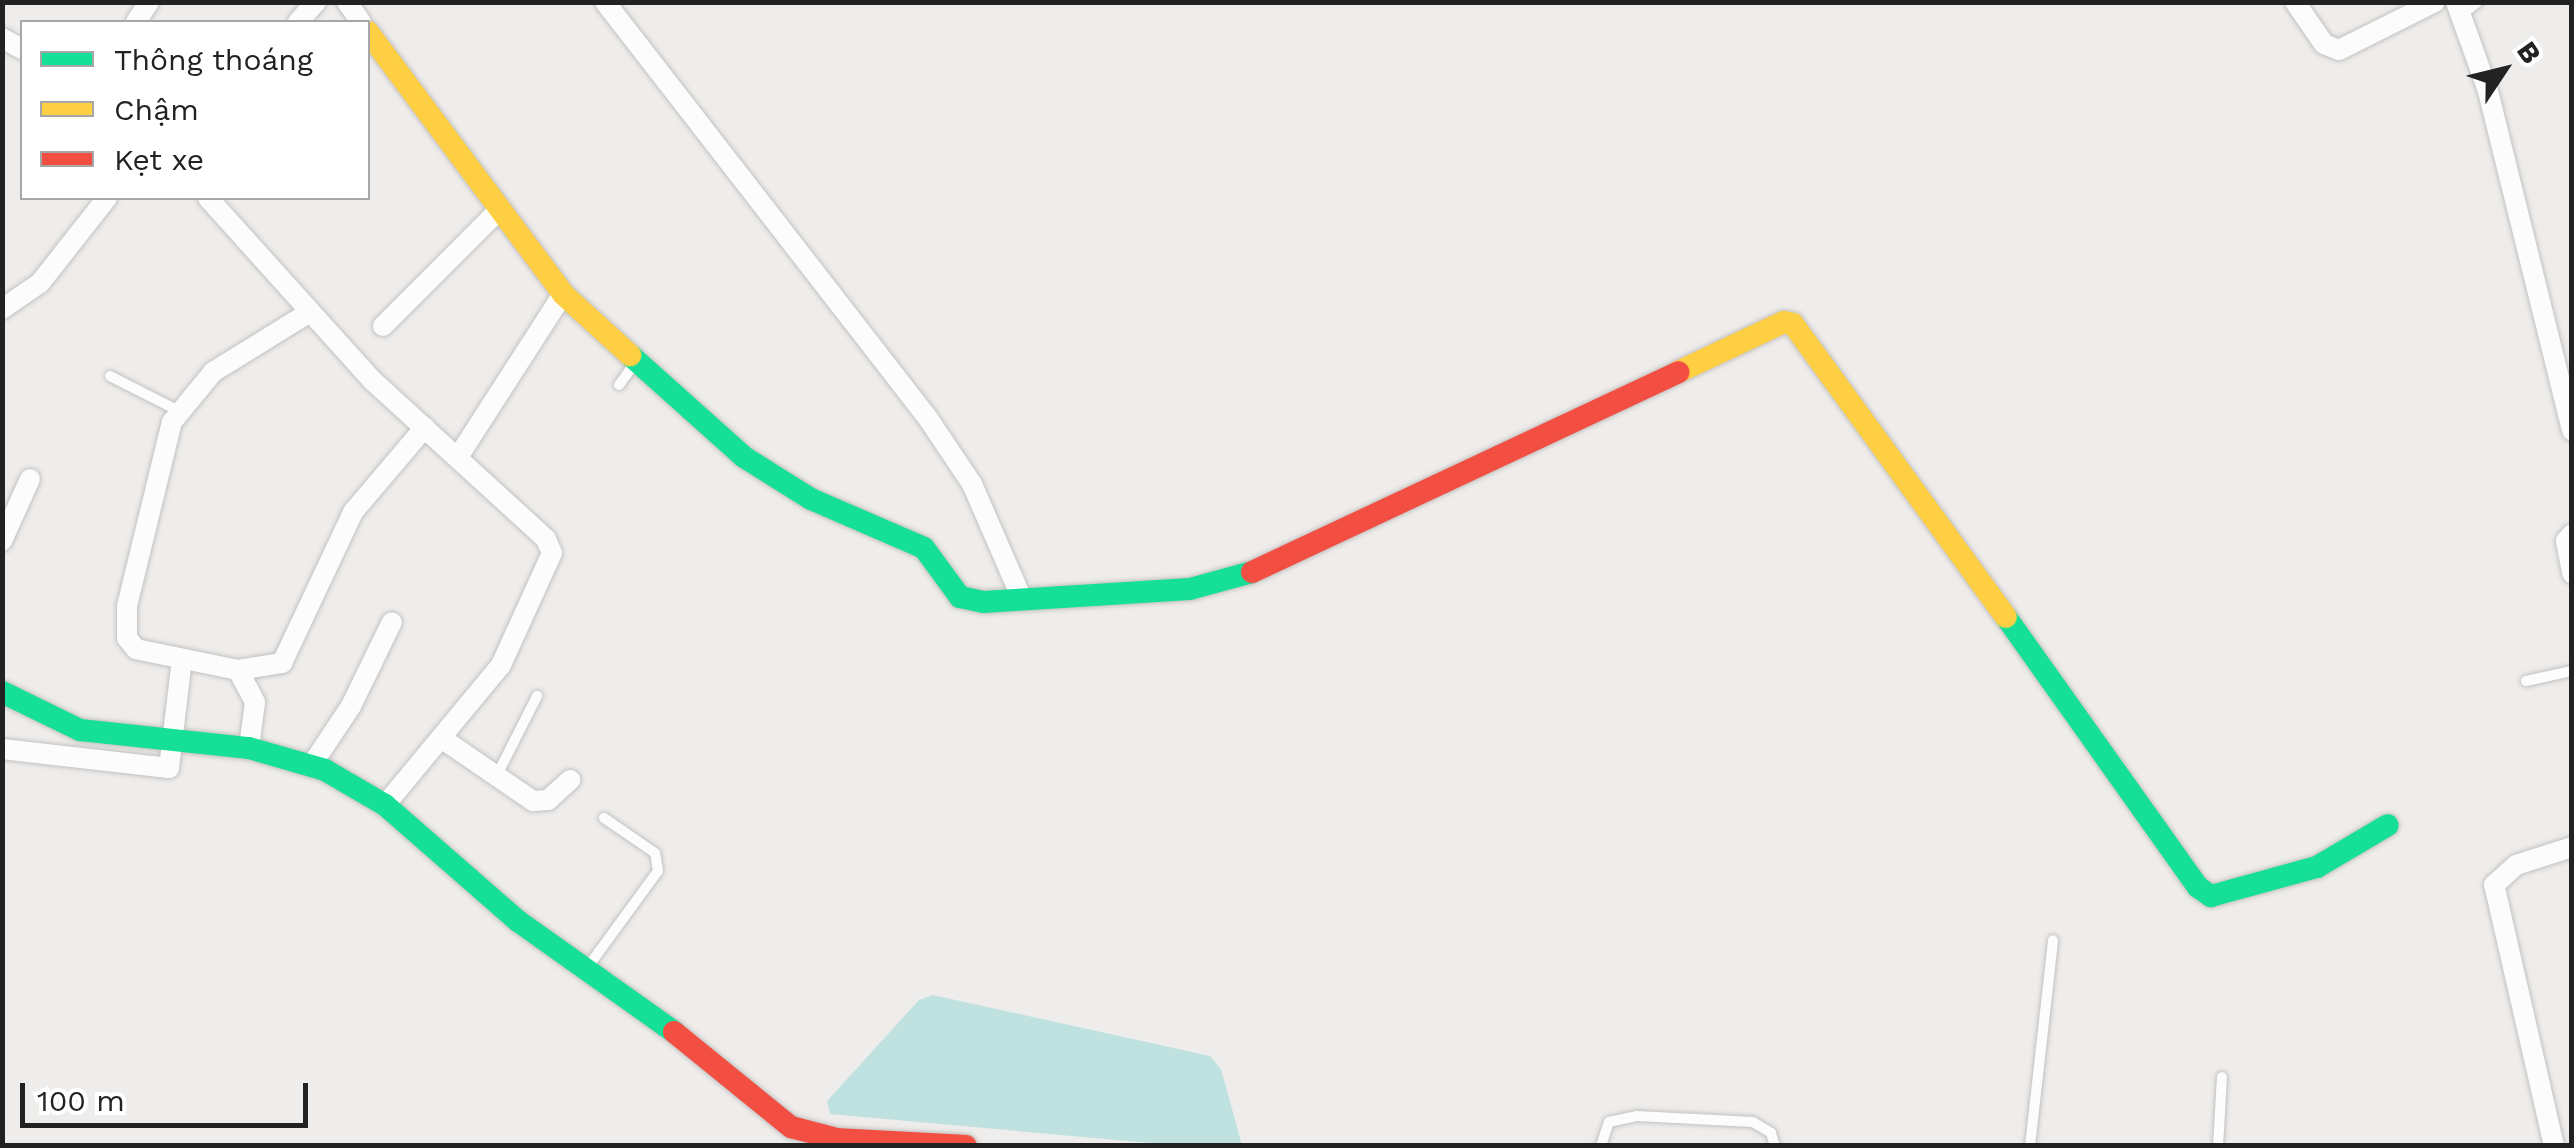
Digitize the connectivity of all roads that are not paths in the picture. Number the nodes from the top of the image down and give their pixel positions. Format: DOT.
graph roads {
  1 [pos="605,2"];
  2 [pos="2295,2"];
  3 [pos="2435,2"];
  4 [pos="2465,6"];
  5 [pos="370,35"];
  6 [pos="105,200"];
  7 [pos="210,200"];
  8 [pos="498,212"];
  9 [pos="563,294"];
  10 [pos="2,309"];
  11 [pos="310,312"];
  12 [pos="383,326"];
  13 [pos="636,361"];
  14 [pos="110,376"];
  15 [pos="620,385"];
  16 [pos="179,411"];
  17 [pos="425,427"];
  18 [pos="2572,431"];
  19 [pos="458,456"];
  20 [pos="30,479"];
  21 [pos="2572,534"];
  22 [pos="2,542"];
  23 [pos="2572,573"];
  24 [pos="1022,598"];
  25 [pos="392,622"];
  26 [pos="182,659"];
  27 [pos="238,670"];
  28 [pos="2572,671"];
  29 [pos="2526,680"];
  30 [pos="2,692"];
  31 [pos="537,696"];
  32 [pos="174,737"];
  33 [pos="441,738"];
  34 [pos="249,748"];
  35 [pos="2,749"];
  36 [pos="312,766"];
  37 [pos="496,776"];
  38 [pos="570,780"];
  39 [pos="385,804"];
  40 [pos="604,818"];
  41 [pos="2388,824"];
  42 [pos="2572,847"];
  43 [pos="2053,940"];
  44 [pos="587,969"];
  45 [pos="2222,1077"];
  46 [pos="966,1146"];
  47 [pos="1601,1146"];
  48 [pos="1775,1146"];
  49 [pos="2030,1146"];
  50 [pos="2218,1146"];
  51 [pos="2554,1146"];
  1 -- 24 [label="street"];
  2 -- 3 [label="street"];
  4 -- 18 [label="street"];
  5 -- 8 [label="street"];
  6 -- 10 [label="street"];
  7 -- 11 [label="street"];
  8 -- 9 [label="street"];
  8 -- 12 [label="street"];
  9 -- 13 [label="street"];
  9 -- 19 [label="street"];
  11 -- 16 [label="street"];
  11 -- 17 [label="street"];
  13 -- 15 [label="lane"];
  13 -- 24 [label="street"];
  14 -- 16 [label="lane"];
  16 -- 26 [label="street"];
  17 -- 19 [label="street"];
  17 -- 27 [label="street"];
  19 -- 33 [label="street"];
  20 -- 22 [label="street"];
  21 -- 23 [label="street"];
  24 -- 41 [label="street"];
  25 -- 36 [label="street"];
  26 -- 27 [label="street"];
  26 -- 32 [label="street"];
  27 -- 34 [label="street"];
  28 -- 29 [label="lane"];
  30 -- 32 [label="street"];
  31 -- 37 [label="lane"];
  32 -- 34 [label="street"];
  32 -- 35 [label="street"];
  33 -- 37 [label="street"];
  33 -- 39 [label="street"];
  34 -- 36 [label="street"];
  36 -- 39 [label="street"];
  37 -- 38 [label="street"];
  39 -- 44 [label="street"];
  40 -- 44 [label="lane"];
  42 -- 51 [label="street"];
  43 -- 49 [label="lane"];
  44 -- 46 [label="street"];
  45 -- 50 [label="lane"];
  47 -- 48 [label="lane"];
}
